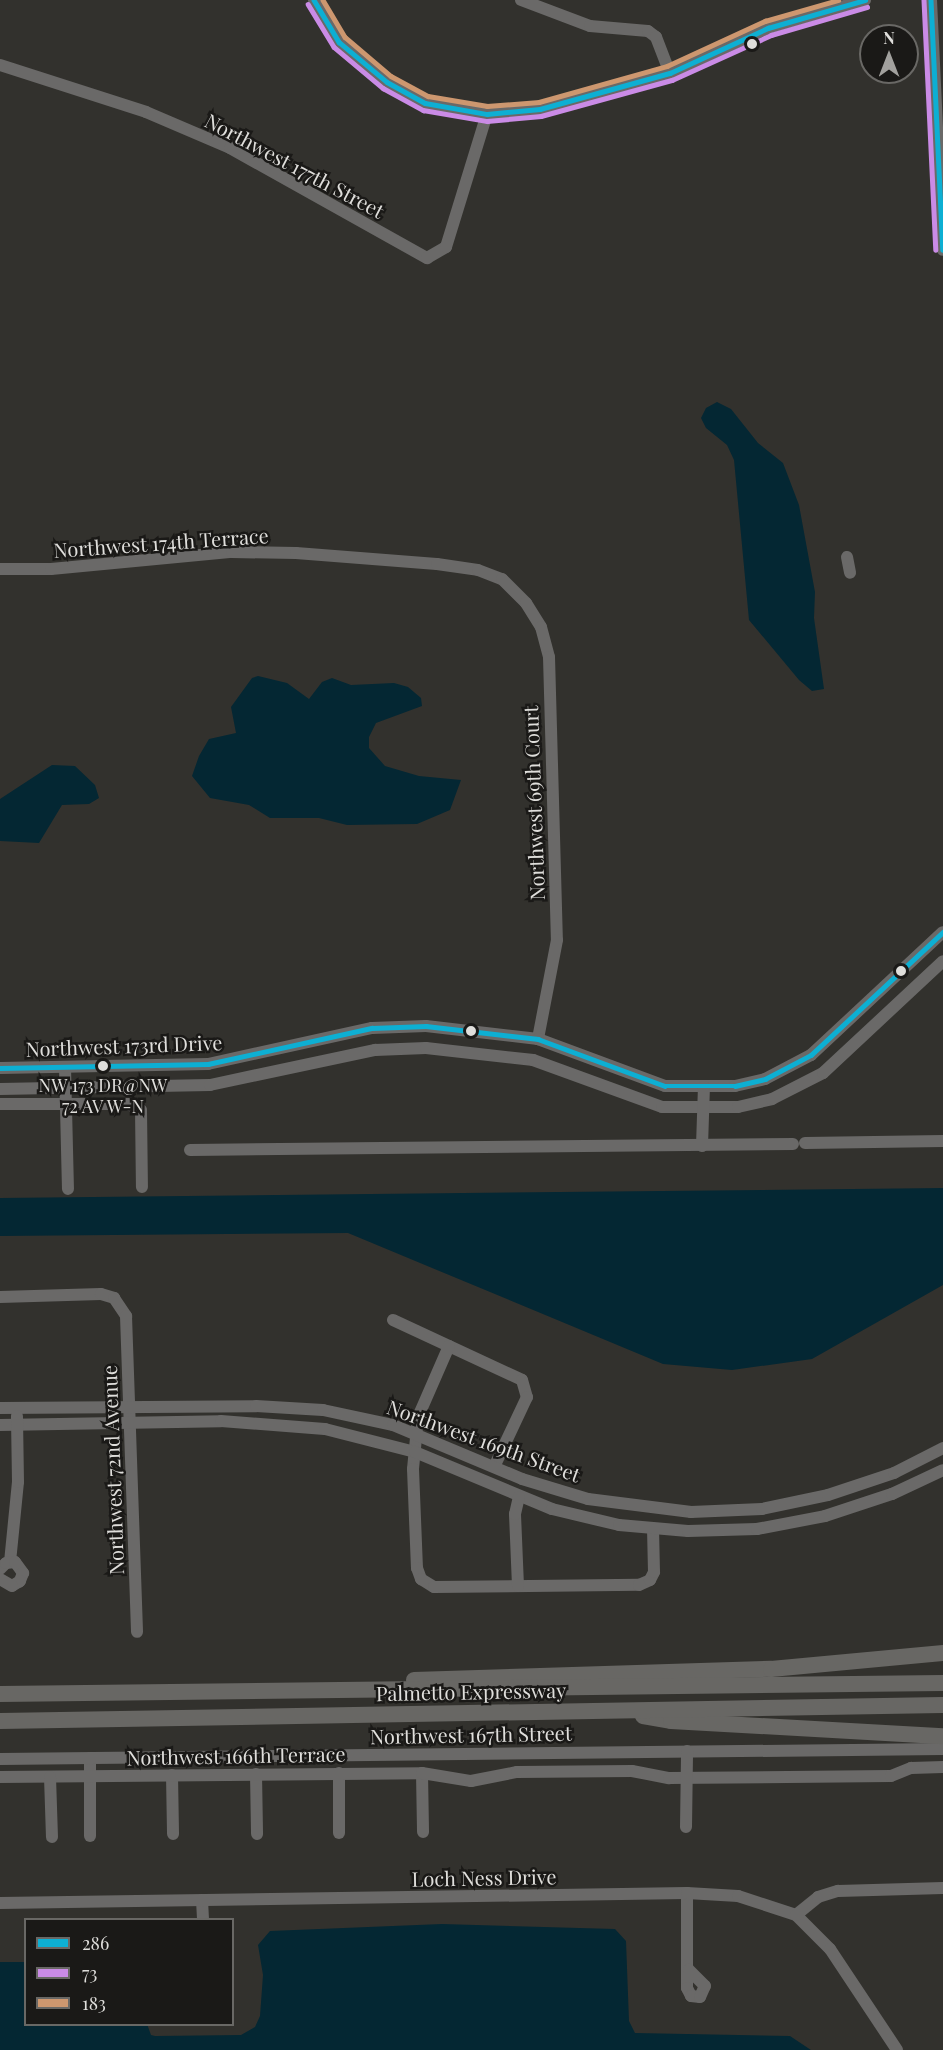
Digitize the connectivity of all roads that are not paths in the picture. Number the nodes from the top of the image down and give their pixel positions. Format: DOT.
graph roads {
  1 [pos="314,0"];
  2 [pos="520,0"];
  3 [pos="865,0"];
  4 [pos="931,0"];
  5 [pos="939,49"];
  6 [pos="0,65"];
  7 [pos="670,73"];
  8 [pos="940,76"];
  9 [pos="488,114"];
  10 [pos="943,250"];
  11 [pos="847,557"];
  12 [pos="0,569"];
  13 [pos="850,573"];
  14 [pos="502,579"];
  15 [pos="943,932"];
  16 [pos="943,962"];
  17 [pos="400,1027"];
  18 [pos="538,1039"];
  19 [pos="399,1049"];
  20 [pos="65,1067"];
  21 [pos="0,1068"];
  22 [pos="704,1087"];
  23 [pos="66,1088"];
  24 [pos="0,1089"];
  25 [pos="0,1104"];
  26 [pos="67,1105"];
  27 [pos="704,1108"];
  28 [pos="943,1141"];
  29 [pos="702,1146"];
  30 [pos="190,1150"];
  31 [pos="141,1187"];
  32 [pos="68,1188"];
  33 [pos="0,1297"];
  34 [pos="393,1320"];
  35 [pos="449,1346"];
  36 [pos="0,1408"];
  37 [pos="17,1408"];
  38 [pos="129,1408"];
  39 [pos="130,1423"];
  40 [pos="0,1425"];
  41 [pos="17,1425"];
  42 [pos="417,1433"];
  43 [pos="943,1448"];
  44 [pos="415,1452"];
  45 [pos="494,1467"];
  46 [pos="943,1470"];
  47 [pos="862,1485"];
  48 [pos="519,1497"];
  49 [pos="871,1502"];
  50 [pos="727,1512"];
  51 [pos="653,1529"];
  52 [pos="722,1531"];
  53 [pos="5,1565"];
  54 [pos="0,1579"];
  55 [pos="518,1586"];
  56 [pos="137,1632"];
  57 [pos="943,1653"];
  58 [pos="943,1683"];
  59 [pos="341,1690"];
  60 [pos="0,1694"];
  61 [pos="943,1705"];
  62 [pos="609,1710"];
  63 [pos="0,1721"];
  64 [pos="943,1736"];
  65 [pos="943,1749"];
  66 [pos="683,1751"];
  67 [pos="90,1758"];
  68 [pos="0,1759"];
  69 [pos="943,1767"];
  70 [pos="339,1773"];
  71 [pos="422,1773"];
  72 [pos="256,1774"];
  73 [pos="172,1775"];
  74 [pos="0,1777"];
  75 [pos="51,1777"];
  76 [pos="89,1777"];
  77 [pos="685,1778"];
  78 [pos="686,1827"];
  79 [pos="423,1832"];
  80 [pos="339,1833"];
  81 [pos="173,1834"];
  82 [pos="257,1834"];
  83 [pos="90,1836"];
  84 [pos="52,1837"];
  85 [pos="943,1888"];
  86 [pos="687,1893"];
  87 [pos="202,1900"];
  88 [pos="0,1903"];
  89 [pos="796,1915"];
  90 [pos="203,1918"];
  91 [pos="689,1970"];
  92 [pos="897,2050"];
  1 -- 9 [label="street"];
  2 -- 7 [label="street"];
  3 -- 7 [label="street"];
  4 -- 5 [label="street"];
  5 -- 8 [label="street"];
  6 -- 9 [label="street, Northwest 177th Street"];
  7 -- 9 [label="street"];
  8 -- 10 [label="street"];
  11 -- 13 [label="street"];
  12 -- 14 [label="street, Northwest 174th Terrace"];
  14 -- 18 [label="street, Northwest 69th Court"];
  15 -- 22 [label="street, Northwest 173rd Drive"];
  16 -- 27 [label="street, Northwest 173rd Drive"];
  17 -- 18 [label="street, Northwest 173rd Drive"];
  17 -- 19 [label="street"];
  17 -- 20 [label="street, Northwest 173rd Drive"];
  18 -- 22 [label="street, Northwest 173rd Drive"];
  19 -- 23 [label="street, Northwest 173rd Drive"];
  19 -- 27 [label="street, Northwest 173rd Drive"];
  20 -- 21 [label="street, Northwest 173rd Drive"];
  20 -- 23 [label="street"];
  22 -- 27 [label="street"];
  23 -- 24 [label="street, Northwest 173rd Drive"];
  23 -- 26 [label="street"];
  25 -- 26 [label="street"];
  26 -- 31 [label="street"];
  26 -- 32 [label="street"];
  27 -- 29 [label="street"];
  28 -- 29 [label="street"];
  29 -- 30 [label="street"];
  33 -- 38 [label="street, Northwest 72nd Avenue"];
  34 -- 35 [label="street"];
  35 -- 42 [label="street"];
  35 -- 45 [label="street"];
  36 -- 37 [label="street, Northwest 169th Street"];
  37 -- 38 [label="street, Northwest 169th Street"];
  37 -- 41 [label="street"];
  38 -- 39 [label="street, Northwest 72nd Avenue"];
  38 -- 42 [label="street, Northwest 169th Street"];
  39 -- 41 [label="street, Northwest 169th Street"];
  39 -- 44 [label="street, Northwest 169th Street"];
  39 -- 56 [label="street, Northwest 72nd Avenue"];
  40 -- 41 [label="street, Northwest 169th Street"];
  41 -- 53 [label="street"];
  42 -- 44 [label="street"];
  42 -- 45 [label="street, Northwest 169th Street"];
  43 -- 47 [label="street, Northwest 169th Street"];
  44 -- 48 [label="street, Northwest 169th Street"];
  44 -- 55 [label="street"];
  45 -- 50 [label="street, Northwest 169th Street"];
  46 -- 49 [label="street, Northwest 169th Street"];
  47 -- 49 [label="street"];
  47 -- 50 [label="street, Northwest 169th Street"];
  48 -- 51 [label="street, Northwest 169th Street"];
  48 -- 55 [label="street"];
  49 -- 52 [label="street, Northwest 169th Street"];
  50 -- 52 [label="street"];
  51 -- 52 [label="street, Northwest 169th Street"];
  51 -- 55 [label="street"];
  53 -- 54 [label="street"];
  57 -- 59 [label="highway"];
  58 -- 59 [label="highway, Palmetto Expressway"];
  59 -- 60 [label="highway, Palmetto Expressway"];
  61 -- 62 [label="highway, Palmetto Expressway"];
  62 -- 63 [label="highway, Palmetto Expressway"];
  62 -- 64 [label="highway"];
  65 -- 66 [label="street, Northwest 167th Street"];
  66 -- 67 [label="street, Northwest 167th Street"];
  66 -- 77 [label="street"];
  67 -- 68 [label="street, Northwest 167th Street"];
  67 -- 76 [label="street"];
  69 -- 77 [label="street, Northwest 166th Terrace"];
  70 -- 71 [label="street, Northwest 166th Terrace"];
  70 -- 72 [label="street, Northwest 166th Terrace"];
  70 -- 80 [label="street"];
  71 -- 77 [label="street, Northwest 166th Terrace"];
  71 -- 79 [label="street"];
  72 -- 73 [label="street, Northwest 166th Terrace"];
  72 -- 82 [label="street"];
  73 -- 76 [label="street, Northwest 166th Terrace"];
  73 -- 81 [label="street"];
  74 -- 75 [label="street, Northwest 166th Terrace"];
  75 -- 76 [label="street, Northwest 166th Terrace"];
  75 -- 84 [label="street"];
  76 -- 83 [label="street"];
  77 -- 78 [label="street"];
  85 -- 89 [label="street"];
  86 -- 87 [label="street, Loch Ness Drive"];
  86 -- 89 [label="street, Loch Ness Drive"];
  86 -- 91 [label="street"];
  87 -- 88 [label="street, Loch Ness Drive"];
  87 -- 90 [label="street"];
  89 -- 92 [label="street, Loch Ness Drive"];
}
